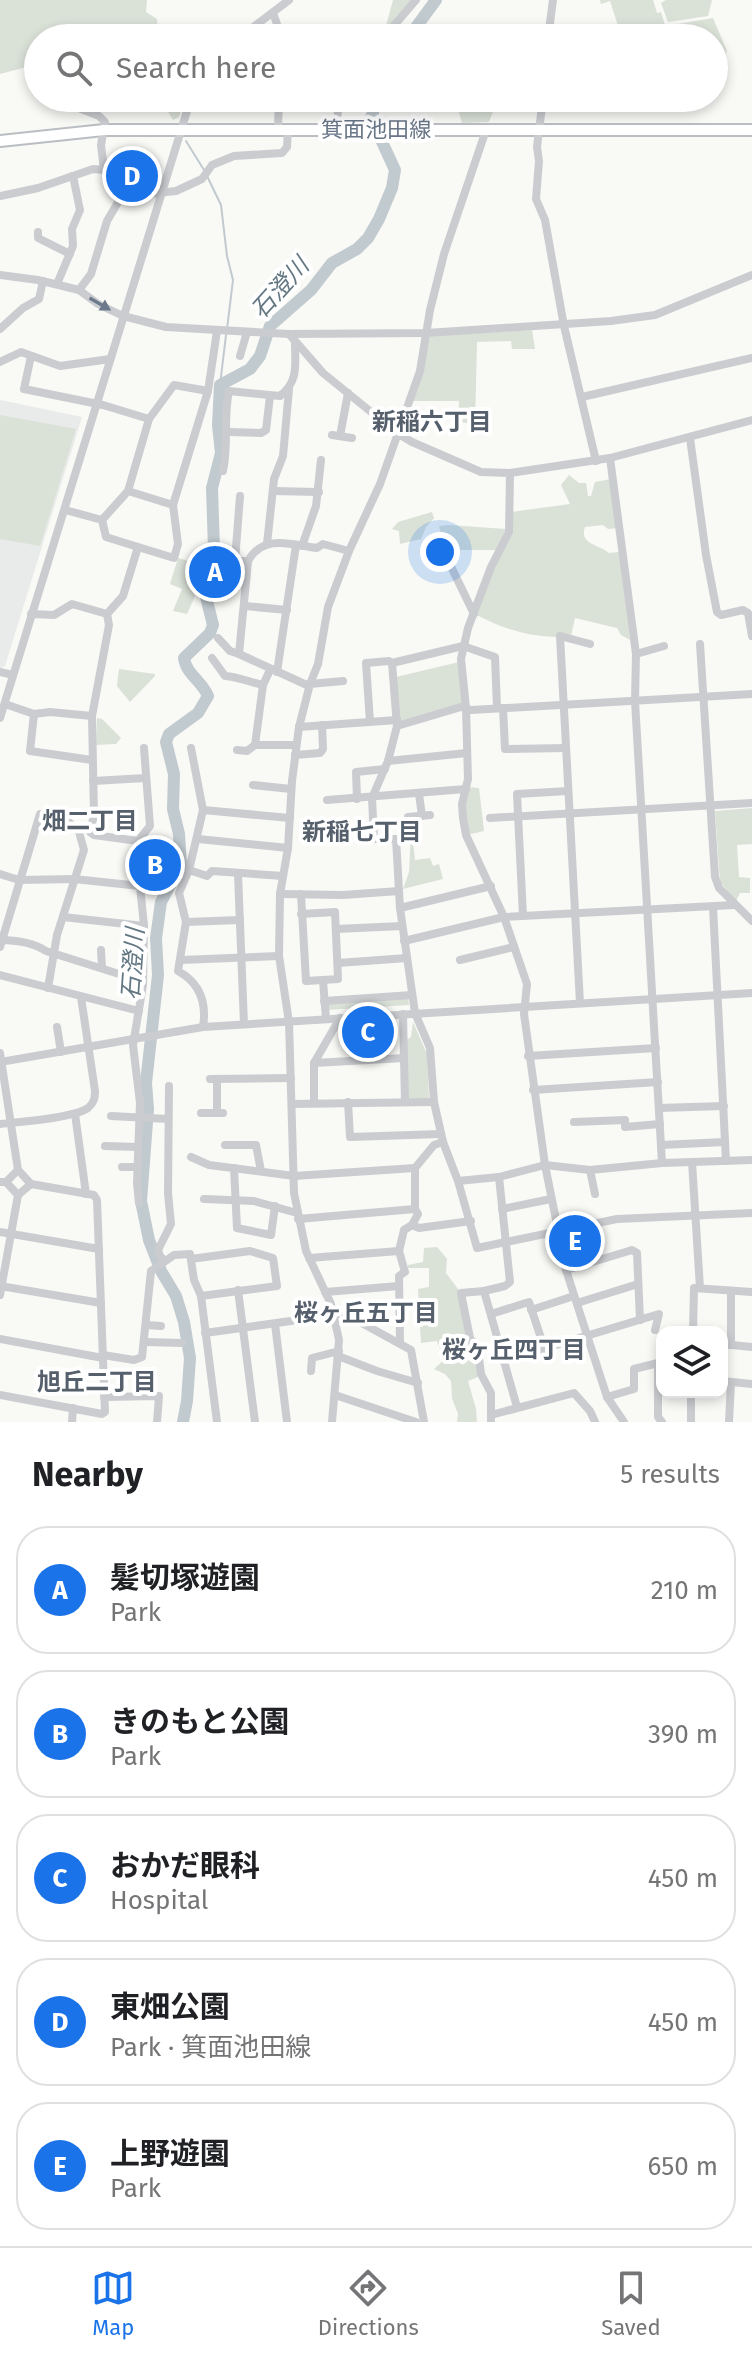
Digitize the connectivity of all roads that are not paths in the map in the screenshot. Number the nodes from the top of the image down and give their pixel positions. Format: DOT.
graph roads {
  1 [pos="289,0"];
  2 [pos="416,0"];
  3 [pos="553,0"];
  4 [pos="273,13"];
  5 [pos="258,24"];
  6 [pos="277,24"];
  7 [pos="395,24"];
  8 [pos="550,24"];
  9 [pos="89,112"];
  10 [pos="187,112"];
  11 [pos="281,112"];
  12 [pos="338,112"];
  13 [pos="541,112"];
  14 [pos="283,129"];
  15 [pos="337,129"];
  16 [pos="104,130"];
  17 [pos="181,130"];
  18 [pos="486,130"];
  19 [pos="539,130"];
  20 [pos="752,130"];
  21 [pos="0,141"];
  22 [pos="104,170"];
  23 [pos="73,176"];
  24 [pos="160,193"];
  25 [pos="0,196"];
  26 [pos="121,197"];
  27 [pos="38,232"];
  28 [pos="70,254"];
  29 [pos="0,275"];
  30 [pos="752,275"];
  31 [pos="43,281"];
  32 [pos="57,284"];
  33 [pos="79,290"];
  34 [pos="123,316"];
  35 [pos="564,326"];
  36 [pos="0,329"];
  37 [pos="224,331"];
  38 [pos="247,332"];
  39 [pos="426,333"];
  40 [pos="292,338"];
  41 [pos="31,356"];
  42 [pos="240,356"];
  43 [pos="752,358"];
  44 [pos="110,359"];
  45 [pos="0,362"];
  46 [pos="289,389"];
  47 [pos="208,391"];
  48 [pos="348,393"];
  49 [pos="270,396"];
  50 [pos="582,397"];
  51 [pos="96,403"];
  52 [pos="149,419"];
  53 [pos="752,420"];
  54 [pos="227,432"];
  55 [pos="397,433"];
  56 [pos="352,438"];
  57 [pos="690,438"];
  58 [pos="610,458"];
  59 [pos="321,460"];
  60 [pos="596,461"];
  61 [pos="223,471"];
  62 [pos="510,473"];
  63 [pos="128,491"];
  64 [pos="273,491"];
  65 [pos="319,492"];
  66 [pos="240,496"];
  67 [pos="173,505"];
  68 [pos="65,510"];
  69 [pos="102,520"];
  70 [pos="267,544"];
  71 [pos="299,546"];
  72 [pos="138,547"];
  73 [pos="349,551"];
  74 [pos="444,552"];
  75 [pos="248,561"];
  76 [pos="245,606"];
  77 [pos="287,610"];
  78 [pos="31,614"];
  79 [pos="107,614"];
  80 [pos="474,614"];
  81 [pos="750,616"];
  82 [pos="752,636"];
  83 [pos="218,638"];
  84 [pos="590,644"];
  85 [pos="700,644"];
  86 [pos="463,646"];
  87 [pos="664,646"];
  88 [pos="239,654"];
  89 [pos="636,654"];
  90 [pos="212,658"];
  91 [pos="392,663"];
  92 [pos="273,671"];
  93 [pos="0,672"];
  94 [pos="13,675"];
  95 [pos="343,681"];
  96 [pos="263,685"];
  97 [pos="309,685"];
  98 [pos="752,694"];
  99 [pos="703,697"];
  100 [pos="635,701"];
  101 [pos="5,704"];
  102 [pos="563,705"];
  103 [pos="466,708"];
  104 [pos="500,708"];
  105 [pos="34,714"];
  106 [pos="92,716"];
  107 [pos="0,718"];
  108 [pos="370,722"];
  109 [pos="397,723"];
  110 [pos="322,725"];
  111 [pos="299,727"];
  112 [pos="255,745"];
  113 [pos="144,748"];
  114 [pos="191,748"];
  115 [pos="566,748"];
  116 [pos="237,750"];
  117 [pos="295,750"];
  118 [pos="467,753"];
  119 [pos="92,760"];
  120 [pos="386,765"];
  121 [pos="146,778"];
  122 [pos="93,781"];
  123 [pos="253,785"];
  124 [pos="291,789"];
  125 [pos="466,789"];
  126 [pos="568,791"];
  127 [pos="419,794"];
  128 [pos="372,798"];
  129 [pos="357,799"];
  130 [pos="327,800"];
  131 [pos="752,803"];
  132 [pos="709,806"];
  133 [pos="203,810"];
  134 [pos="642,810"];
  135 [pos="569,815"];
  136 [pos="408,817"];
  137 [pos="518,817"];
  138 [pos="290,818"];
  139 [pos="490,818"];
  140 [pos="198,839"];
  141 [pos="288,848"];
  142 [pos="189,870"];
  143 [pos="0,874"];
  144 [pos="238,874"];
  145 [pos="283,876"];
  146 [pos="74,879"];
  147 [pos="19,880"];
  148 [pos="491,886"];
  149 [pos="399,891"];
  150 [pos="280,894"];
  151 [pos="301,894"];
  152 [pos="734,905"];
  153 [pos="713,907"];
  154 [pos="400,908"];
  155 [pos="647,910"];
  156 [pos="301,914"];
  157 [pos="576,914"];
  158 [pos="523,916"];
  159 [pos="63,917"];
  160 [pos="504,917"];
  161 [pos="240,920"];
  162 [pos="752,921"];
  163 [pos="186,922"];
  164 [pos="144,926"];
  165 [pos="402,926"];
  166 [pos="336,929"];
  167 [pos="404,941"];
  168 [pos="1,942"];
  169 [pos="514,947"];
  170 [pos="101,950"];
  171 [pos="56,953"];
  172 [pos="279,956"];
  173 [pos="241,958"];
  174 [pos="407,958"];
  175 [pos="181,960"];
  176 [pos="460,960"];
  177 [pos="338,963"];
  178 [pos="102,968"];
  179 [pos="143,973"];
  180 [pos="0,975"];
  181 [pos="323,980"];
  182 [pos="48,988"];
  183 [pos="752,993"];
  184 [pos="412,995"];
  185 [pos="718,995"];
  186 [pos="81,997"];
  187 [pos="653,999"];
  188 [pos="324,1001"];
  189 [pos="580,1003"];
  190 [pos="524,1006"];
  191 [pos="139,1011"];
  192 [pos="415,1013"];
  193 [pos="403,1014"];
  194 [pos="340,1018"];
  195 [pos="326,1019"];
  196 [pos="289,1022"];
  197 [pos="244,1024"];
  198 [pos="57,1027"];
  199 [pos="203,1027"];
  200 [pos="137,1039"];
  201 [pos="88,1048"];
  202 [pos="656,1048"];
  203 [pos="61,1052"];
  204 [pos="528,1056"];
  205 [pos="404,1058"];
  206 [pos="0,1059"];
  207 [pos="314,1063"];
  208 [pos="291,1078"];
  209 [pos="658,1082"];
  210 [pos="169,1086"];
  211 [pos="533,1090"];
  212 [pos="348,1102"];
  213 [pos="405,1102"];
  214 [pos="434,1102"];
  215 [pos="314,1103"];
  216 [pos="292,1104"];
  217 [pos="724,1106"];
  218 [pos="659,1108"];
  219 [pos="201,1113"];
  220 [pos="75,1114"];
  221 [pos="111,1116"];
  222 [pos="140,1118"];
  223 [pos="168,1119"];
  224 [pos="574,1122"];
  225 [pos="11,1123"];
  226 [pos="0,1124"];
  227 [pos="660,1124"];
  228 [pos="442,1138"];
  229 [pos="725,1142"];
  230 [pos="225,1145"];
  231 [pos="661,1145"];
  232 [pos="105,1146"];
  233 [pos="138,1147"];
  234 [pos="191,1157"];
  235 [pos="752,1160"];
  236 [pos="726,1161"];
  237 [pos="692,1162"];
  238 [pos="662,1163"];
  239 [pos="545,1165"];
  240 [pos="122,1167"];
  241 [pos="138,1167"];
  242 [pos="234,1168"];
  243 [pos="415,1168"];
  244 [pos="18,1170"];
  245 [pos="590,1170"];
  246 [pos="261,1171"];
  247 [pos="294,1176"];
  248 [pos="499,1177"];
  249 [pos="458,1181"];
  250 [pos="3,1182"];
  251 [pos="31,1184"];
  252 [pos="86,1194"];
  253 [pos="595,1194"];
  254 [pos="18,1195"];
  255 [pos="204,1199"];
  256 [pos="551,1199"];
  257 [pos="235,1201"];
  258 [pos="139,1203"];
  259 [pos="275,1206"];
  260 [pos="415,1209"];
  261 [pos="502,1209"];
  262 [pos="752,1213"];
  263 [pos="696,1215"];
  264 [pos="298,1216"];
  265 [pos="471,1221"];
  266 [pos="412,1225"];
  267 [pos="0,1232"];
  268 [pos="557,1233"];
  269 [pos="11,1234"];
  270 [pos="506,1243"];
  271 [pos="99,1249"];
  272 [pos="399,1251"];
  273 [pos="309,1258"];
  274 [pos="191,1259"];
  275 [pos="161,1265"];
  276 [pos="566,1270"];
  277 [pos="638,1284"];
  278 [pos="399,1286"];
  279 [pos="700,1288"];
  280 [pos="1,1289"];
  281 [pos="238,1290"];
  282 [pos="484,1291"];
  283 [pos="731,1291"];
  284 [pos="325,1292"];
  285 [pos="752,1292"];
  286 [pos="201,1296"];
  287 [pos="576,1300"];
  288 [pos="101,1303"];
  289 [pos="531,1310"];
  290 [pos="491,1314"];
  291 [pos="335,1316"];
  292 [pos="640,1320"];
  293 [pos="275,1324"];
  294 [pos="146,1325"];
  295 [pos="161,1326"];
  296 [pos="693,1326"];
  297 [pos="728,1326"];
  298 [pos="243,1328"];
  299 [pos="655,1330"];
  300 [pos="205,1333"];
  301 [pos="587,1337"];
  302 [pos="0,1339"];
  303 [pos="145,1342"];
  304 [pos="182,1343"];
  305 [pos="400,1343"];
  306 [pos="728,1344"];
  307 [pos="752,1347"];
  308 [pos="545,1350"];
  309 [pos="338,1353"];
  310 [pos="103,1357"];
  311 [pos="503,1361"];
  312 [pos="656,1361"];
  313 [pos="311,1371"];
  314 [pos="728,1381"];
  315 [pos="418,1383"];
  316 [pos="752,1384"];
  317 [pos="0,1395"];
  318 [pos="335,1395"];
  319 [pos="104,1397"];
  320 [pos="607,1397"];
  321 [pos="659,1398"];
  322 [pos="691,1398"];
  323 [pos="727,1398"];
  324 [pos="517,1407"];
  325 [pos="73,1408"];
  326 [pos="491,1418"];
  327 [pos="72,1422"];
  328 [pos="157,1422"];
  329 [pos="217,1422"];
  330 [pos="255,1422"];
  331 [pos="287,1422"];
  332 [pos="332,1422"];
  333 [pos="416,1422"];
  334 [pos="424,1422"];
  335 [pos="595,1422"];
  336 [pos="621,1422"];
  337 [pos="662,1422"];
  338 [pos="691,1422"];
  339 [pos="729,1422"];
  1 -- 4 [label="street"];
  2 -- 7 [label="street"];
  3 -- 8 [label="street"];
  4 -- 5 [label="street"];
  4 -- 6 [label="street"];
  9 -- 16 [label="street"];
  10 -- 17 [label="street"];
  11 -- 14 [label="street"];
  12 -- 15 [label="street"];
  13 -- 19 [label="street"];
  14 -- 15 [label="main road, 箕面池田線"];
  14 -- 17 [label="main road, 箕面池田線"];
  14 -- 24 [label="street"];
  15 -- 18 [label="main road, 箕面池田線"];
  16 -- 17 [label="main road, 箕面池田線"];
  16 -- 21 [label="main road, 箕面池田線"];
  16 -- 22 [label="street"];
  17 -- 24 [label="street"];
  18 -- 19 [label="main road, 箕面池田線"];
  18 -- 39 [label="street"];
  19 -- 20 [label="main road, 箕面池田線"];
  19 -- 35 [label="street"];
  22 -- 23 [label="street"];
  22 -- 26 [label="street"];
  23 -- 25 [label="street"];
  23 -- 28 [label="street"];
  24 -- 26 [label="street"];
  24 -- 34 [label="street"];
  26 -- 33 [label="street"];
  27 -- 28 [label="street"];
  28 -- 32 [label="street"];
  29 -- 31 [label="street"];
  30 -- 35 [label="street"];
  31 -- 32 [label="street"];
  31 -- 36 [label="street"];
  32 -- 33 [label="street"];
  33 -- 34 [label="street, one-way"];
  34 -- 37 [label="street"];
  34 -- 44 [label="street"];
  35 -- 39 [label="street"];
  35 -- 50 [label="street"];
  37 -- 38 [label="street"];
  37 -- 47 [label="street"];
  38 -- 40 [label="street"];
  38 -- 42 [label="street"];
  39 -- 40 [label="street"];
  39 -- 55 [label="street"];
  40 -- 46 [label="street"];
  40 -- 48 [label="street"];
  41 -- 44 [label="street"];
  41 -- 45 [label="street"];
  41 -- 51 [label="street"];
  43 -- 50 [label="street"];
  44 -- 51 [label="street"];
  46 -- 49 [label="street"];
  46 -- 64 [label="street"];
  47 -- 52 [label="street"];
  47 -- 67 [label="street"];
  48 -- 55 [label="street"];
  48 -- 56 [label="street"];
  49 -- 54 [label="street"];
  49 -- 54 [label="street"];
  50 -- 60 [label="street"];
  51 -- 52 [label="street"];
  51 -- 68 [label="street"];
  52 -- 63 [label="street"];
  53 -- 57 [label="street"];
  54 -- 61 [label="street"];
  55 -- 62 [label="street"];
  55 -- 73 [label="street"];
  57 -- 58 [label="street"];
  57 -- 81 [label="street"];
  58 -- 60 [label="street"];
  58 -- 89 [label="street"];
  59 -- 65 [label="street"];
  60 -- 62 [label="street"];
  62 -- 80 [label="street"];
  63 -- 67 [label="street"];
  63 -- 69 [label="street"];
  64 -- 65 [label="street"];
  64 -- 70 [label="street"];
  65 -- 71 [label="street"];
  66 -- 75 [label="street"];
  67 -- 72 [label="street"];
  68 -- 69 [label="street"];
  68 -- 78 [label="street"];
  69 -- 72 [label="street"];
  70 -- 71 [label="street"];
  70 -- 75 [label="street"];
  71 -- 73 [label="street"];
  71 -- 77 [label="street"];
  72 -- 79 [label="street"];
  73 -- 97 [label="street"];
  74 -- 80 [label="street"];
  75 -- 76 [label="street"];
  76 -- 77 [label="street"];
  76 -- 88 [label="street"];
  77 -- 92 [label="street"];
  78 -- 79 [label="street"];
  78 -- 94 [label="street"];
  79 -- 106 [label="street"];
  80 -- 86 [label="street"];
  81 -- 82 [label="street"];
  83 -- 88 [label="street"];
  84 -- 102 [label="street"];
  85 -- 99 [label="street"];
  86 -- 91 [label="street"];
  86 -- 103 [label="street"];
  86 -- 104 [label="street"];
  87 -- 89 [label="street"];
  88 -- 92 [label="street"];
  89 -- 100 [label="street"];
  90 -- 96 [label="street"];
  91 -- 108 [label="street"];
  91 -- 109 [label="street"];
  92 -- 96 [label="street"];
  92 -- 97 [label="street"];
  93 -- 94 [label="street"];
  94 -- 101 [label="street"];
  95 -- 97 [label="street"];
  96 -- 112 [label="street"];
  97 -- 111 [label="street"];
  98 -- 99 [label="street"];
  99 -- 100 [label="street"];
  99 -- 132 [label="street"];
  100 -- 102 [label="street"];
  100 -- 134 [label="street"];
  101 -- 105 [label="street"];
  101 -- 107 [label="street"];
  102 -- 104 [label="street"];
  102 -- 115 [label="street"];
  103 -- 104 [label="street"];
  103 -- 109 [label="street"];
  103 -- 118 [label="street"];
  104 -- 115 [label="street"];
  105 -- 106 [label="street"];
  105 -- 119 [label="street"];
  106 -- 119 [label="street"];
  108 -- 109 [label="street"];
  108 -- 110 [label="street"];
  109 -- 120 [label="street"];
  110 -- 111 [label="street"];
  110 -- 117 [label="street"];
  111 -- 117 [label="street"];
  112 -- 116 [label="street"];
  112 -- 117 [label="street"];
  113 -- 121 [label="street"];
  114 -- 133 [label="street"];
  115 -- 126 [label="street"];
  117 -- 124 [label="street"];
  118 -- 120 [label="street"];
  118 -- 125 [label="street"];
  119 -- 122 [label="street"];
  120 -- 128 [label="street"];
  120 -- 129 [label="street"];
  121 -- 122 [label="street"];
  121 -- 122 [label="street"];
  123 -- 124 [label="street"];
  124 -- 138 [label="street"];
  125 -- 127 [label="street"];
  125 -- 148 [label="street"];
  126 -- 135 [label="street"];
  126 -- 137 [label="street"];
  127 -- 128 [label="street"];
  127 -- 136 [label="street"];
  128 -- 129 [label="street"];
  128 -- 149 [label="street"];
  129 -- 130 [label="street"];
  131 -- 132 [label="street"];
  132 -- 134 [label="street"];
  132 -- 152 [label="street"];
  133 -- 138 [label="street"];
  133 -- 140 [label="street"];
  134 -- 135 [label="street"];
  134 -- 155 [label="street"];
  135 -- 137 [label="street"];
  135 -- 157 [label="street"];
  137 -- 139 [label="street"];
  137 -- 158 [label="street"];
  138 -- 141 [label="street"];
  140 -- 141 [label="street"];
  140 -- 142 [label="street"];
  141 -- 145 [label="street"];
  142 -- 144 [label="street"];
  142 -- 163 [label="street"];
  143 -- 147 [label="street"];
  144 -- 145 [label="street"];
  144 -- 161 [label="street"];
  145 -- 150 [label="street"];
  146 -- 147 [label="street"];
  146 -- 147 [label="street"];
  146 -- 159 [label="street"];
  146 -- 164 [label="street"];
  147 -- 168 [label="street"];
  148 -- 154 [label="street"];
  148 -- 160 [label="street"];
  149 -- 151 [label="street"];
  149 -- 154 [label="street"];
  150 -- 151 [label="street"];
  150 -- 172 [label="street"];
  151 -- 156 [label="street"];
  152 -- 153 [label="street"];
  152 -- 162 [label="street"];
  153 -- 155 [label="street"];
  153 -- 185 [label="street"];
  154 -- 165 [label="street"];
  155 -- 157 [label="street"];
  155 -- 187 [label="street"];
  156 -- 166 [label="street"];
  156 -- 181 [label="street"];
  157 -- 158 [label="street"];
  157 -- 189 [label="street"];
  158 -- 160 [label="street"];
  159 -- 164 [label="street"];
  159 -- 171 [label="street"];
  160 -- 167 [label="street"];
  160 -- 169 [label="street"];
  161 -- 163 [label="street"];
  161 -- 173 [label="street"];
  163 -- 175 [label="street"];
  164 -- 179 [label="street"];
  165 -- 166 [label="street"];
  165 -- 167 [label="street"];
  166 -- 177 [label="street"];
  167 -- 174 [label="street"];
  168 -- 171 [label="street"];
  169 -- 176 [label="street"];
  169 -- 190 [label="street"];
  170 -- 178 [label="street"];
  171 -- 178 [label="street"];
  171 -- 182 [label="street"];
  172 -- 173 [label="street"];
  172 -- 196 [label="street"];
  173 -- 175 [label="street"];
  173 -- 197 [label="street"];
  174 -- 177 [label="street"];
  174 -- 184 [label="street"];
  175 -- 199 [label="street"];
  177 -- 181 [label="street"];
  178 -- 179 [label="street"];
  179 -- 191 [label="street"];
  180 -- 182 [label="street"];
  181 -- 188 [label="street"];
  182 -- 186 [label="street"];
  183 -- 185 [label="street"];
  184 -- 188 [label="street"];
  184 -- 192 [label="street"];
  185 -- 187 [label="street"];
  185 -- 217 [label="street"];
  186 -- 191 [label="street"];
  186 -- 201 [label="street"];
  187 -- 189 [label="street"];
  187 -- 202 [label="street"];
  188 -- 195 [label="street"];
  189 -- 190 [label="street"];
  190 -- 192 [label="street"];
  190 -- 204 [label="street"];
  191 -- 200 [label="street"];
  192 -- 193 [label="street"];
  192 -- 214 [label="street"];
  193 -- 194 [label="street"];
  193 -- 205 [label="street"];
  194 -- 195 [label="street"];
  194 -- 207 [label="street"];
  195 -- 196 [label="street"];
  196 -- 197 [label="street"];
  196 -- 208 [label="street"];
  197 -- 199 [label="street"];
  198 -- 203 [label="street"];
  199 -- 200 [label="street"];
  200 -- 201 [label="street"];
  200 -- 222 [label="street"];
  201 -- 203 [label="street"];
  201 -- 220 [label="street"];
  202 -- 204 [label="street"];
  202 -- 209 [label="street"];
  203 -- 206 [label="street"];
  204 -- 211 [label="street"];
  205 -- 207 [label="street"];
  205 -- 213 [label="street"];
  206 -- 225 [label="street"];
  207 -- 215 [label="street"];
  208 -- 216 [label="street"];
  208 -- 219 [label="street"];
  209 -- 211 [label="street"];
  209 -- 218 [label="street"];
  210 -- 223 [label="street"];
  211 -- 239 [label="street"];
  212 -- 213 [label="street"];
  212 -- 215 [label="street"];
  212 -- 228 [label="street"];
  213 -- 214 [label="street"];
  214 -- 228 [label="street"];
  215 -- 216 [label="street"];
  216 -- 247 [label="street"];
  217 -- 218 [label="street"];
  217 -- 229 [label="street"];
  218 -- 227 [label="street"];
  220 -- 225 [label="street"];
  220 -- 252 [label="street"];
  221 -- 222 [label="street"];
  222 -- 223 [label="street"];
  222 -- 233 [label="street"];
  223 -- 275 [label="street"];
  224 -- 227 [label="street"];
  225 -- 226 [label="street"];
  225 -- 244 [label="street"];
  227 -- 231 [label="street"];
  228 -- 243 [label="street"];
  228 -- 249 [label="street"];
  229 -- 231 [label="street"];
  229 -- 236 [label="street"];
  230 -- 246 [label="street"];
  231 -- 238 [label="street"];
  232 -- 233 [label="street"];
  233 -- 241 [label="street"];
  234 -- 242 [label="street"];
  235 -- 236 [label="street"];
  236 -- 237 [label="street"];
  237 -- 238 [label="street"];
  237 -- 263 [label="street"];
  238 -- 245 [label="street"];
  239 -- 245 [label="street"];
  239 -- 248 [label="street"];
  239 -- 256 [label="street"];
  240 -- 241 [label="street"];
  241 -- 258 [label="street"];
  242 -- 246 [label="street"];
  242 -- 257 [label="street"];
  243 -- 247 [label="street"];
  243 -- 260 [label="street"];
  244 -- 250 [label="street"];
  244 -- 251 [label="street"];
  245 -- 253 [label="street"];
  246 -- 247 [label="street"];
  247 -- 264 [label="street"];
  248 -- 249 [label="street"];
  248 -- 261 [label="street"];
  249 -- 265 [label="street"];
  250 -- 254 [label="street"];
  251 -- 252 [label="street"];
  251 -- 254 [label="street"];
  252 -- 271 [label="street"];
  254 -- 269 [label="street"];
  255 -- 257 [label="street"];
  256 -- 261 [label="street"];
  256 -- 268 [label="street"];
  257 -- 259 [label="street"];
  257 -- 259 [label="street"];
  259 -- 264 [label="street"];
  260 -- 264 [label="street"];
  260 -- 266 [label="street"];
  261 -- 270 [label="street"];
  262 -- 263 [label="street"];
  263 -- 268 [label="street"];
  263 -- 279 [label="street"];
  264 -- 273 [label="street"];
  265 -- 266 [label="street"];
  265 -- 270 [label="street"];
  266 -- 272 [label="street"];
  267 -- 269 [label="street"];
  268 -- 270 [label="street"];
  268 -- 276 [label="street"];
  269 -- 271 [label="street"];
  269 -- 280 [label="street"];
  270 -- 282 [label="street"];
  271 -- 288 [label="street"];
  272 -- 273 [label="street"];
  272 -- 278 [label="street"];
  273 -- 284 [label="street"];
  274 -- 275 [label="street"];
  274 -- 281 [label="street"];
  274 -- 286 [label="street"];
  275 -- 294 [label="street"];
  276 -- 277 [label="street"];
  276 -- 287 [label="street"];
  277 -- 287 [label="street"];
  277 -- 292 [label="street"];
  278 -- 284 [label="street"];
  278 -- 305 [label="street"];
  279 -- 283 [label="street"];
  279 -- 296 [label="street"];
  280 -- 288 [label="street"];
  281 -- 286 [label="street"];
  281 -- 298 [label="street"];
  282 -- 290 [label="street"];
  282 -- 326 [label="street"];
  283 -- 285 [label="street"];
  283 -- 297 [label="street"];
  284 -- 291 [label="street"];
  286 -- 300 [label="street"];
  287 -- 289 [label="street"];
  287 -- 301 [label="street"];
  288 -- 310 [label="street"];
  289 -- 290 [label="street"];
  289 -- 308 [label="street"];
  290 -- 311 [label="street"];
  291 -- 293 [label="street"];
  291 -- 305 [label="street"];
  291 -- 309 [label="street"];
  292 -- 299 [label="street"];
  292 -- 301 [label="street"];
  293 -- 298 [label="street"];
  293 -- 331 [label="street"];
  294 -- 295 [label="street"];
  294 -- 303 [label="street"];
  298 -- 300 [label="street"];
  298 -- 330 [label="street"];
  300 -- 329 [label="street"];
  301 -- 308 [label="street"];
  301 -- 320 [label="street"];
  302 -- 310 [label="street"];
  303 -- 304 [label="street"];
  303 -- 310 [label="street"];
  305 -- 315 [label="street"];
  306 -- 307 [label="street"];
  308 -- 311 [label="street"];
  309 -- 313 [label="street"];
  309 -- 315 [label="street"];
  309 -- 318 [label="street"];
  310 -- 319 [label="street"];
  311 -- 324 [label="street"];
  312 -- 320 [label="street"];
  314 -- 316 [label="street"];
  315 -- 334 [label="street"];
  317 -- 325 [label="street"];
  318 -- 332 [label="street"];
  318 -- 333 [label="street"];
  319 -- 325 [label="street"];
  319 -- 328 [label="street"];
  320 -- 336 [label="street"];
  321 -- 337 [label="street"];
  322 -- 338 [label="street"];
  323 -- 339 [label="street"];
  324 -- 326 [label="street"];
  324 -- 335 [label="street"];
  325 -- 327 [label="street"];
}
